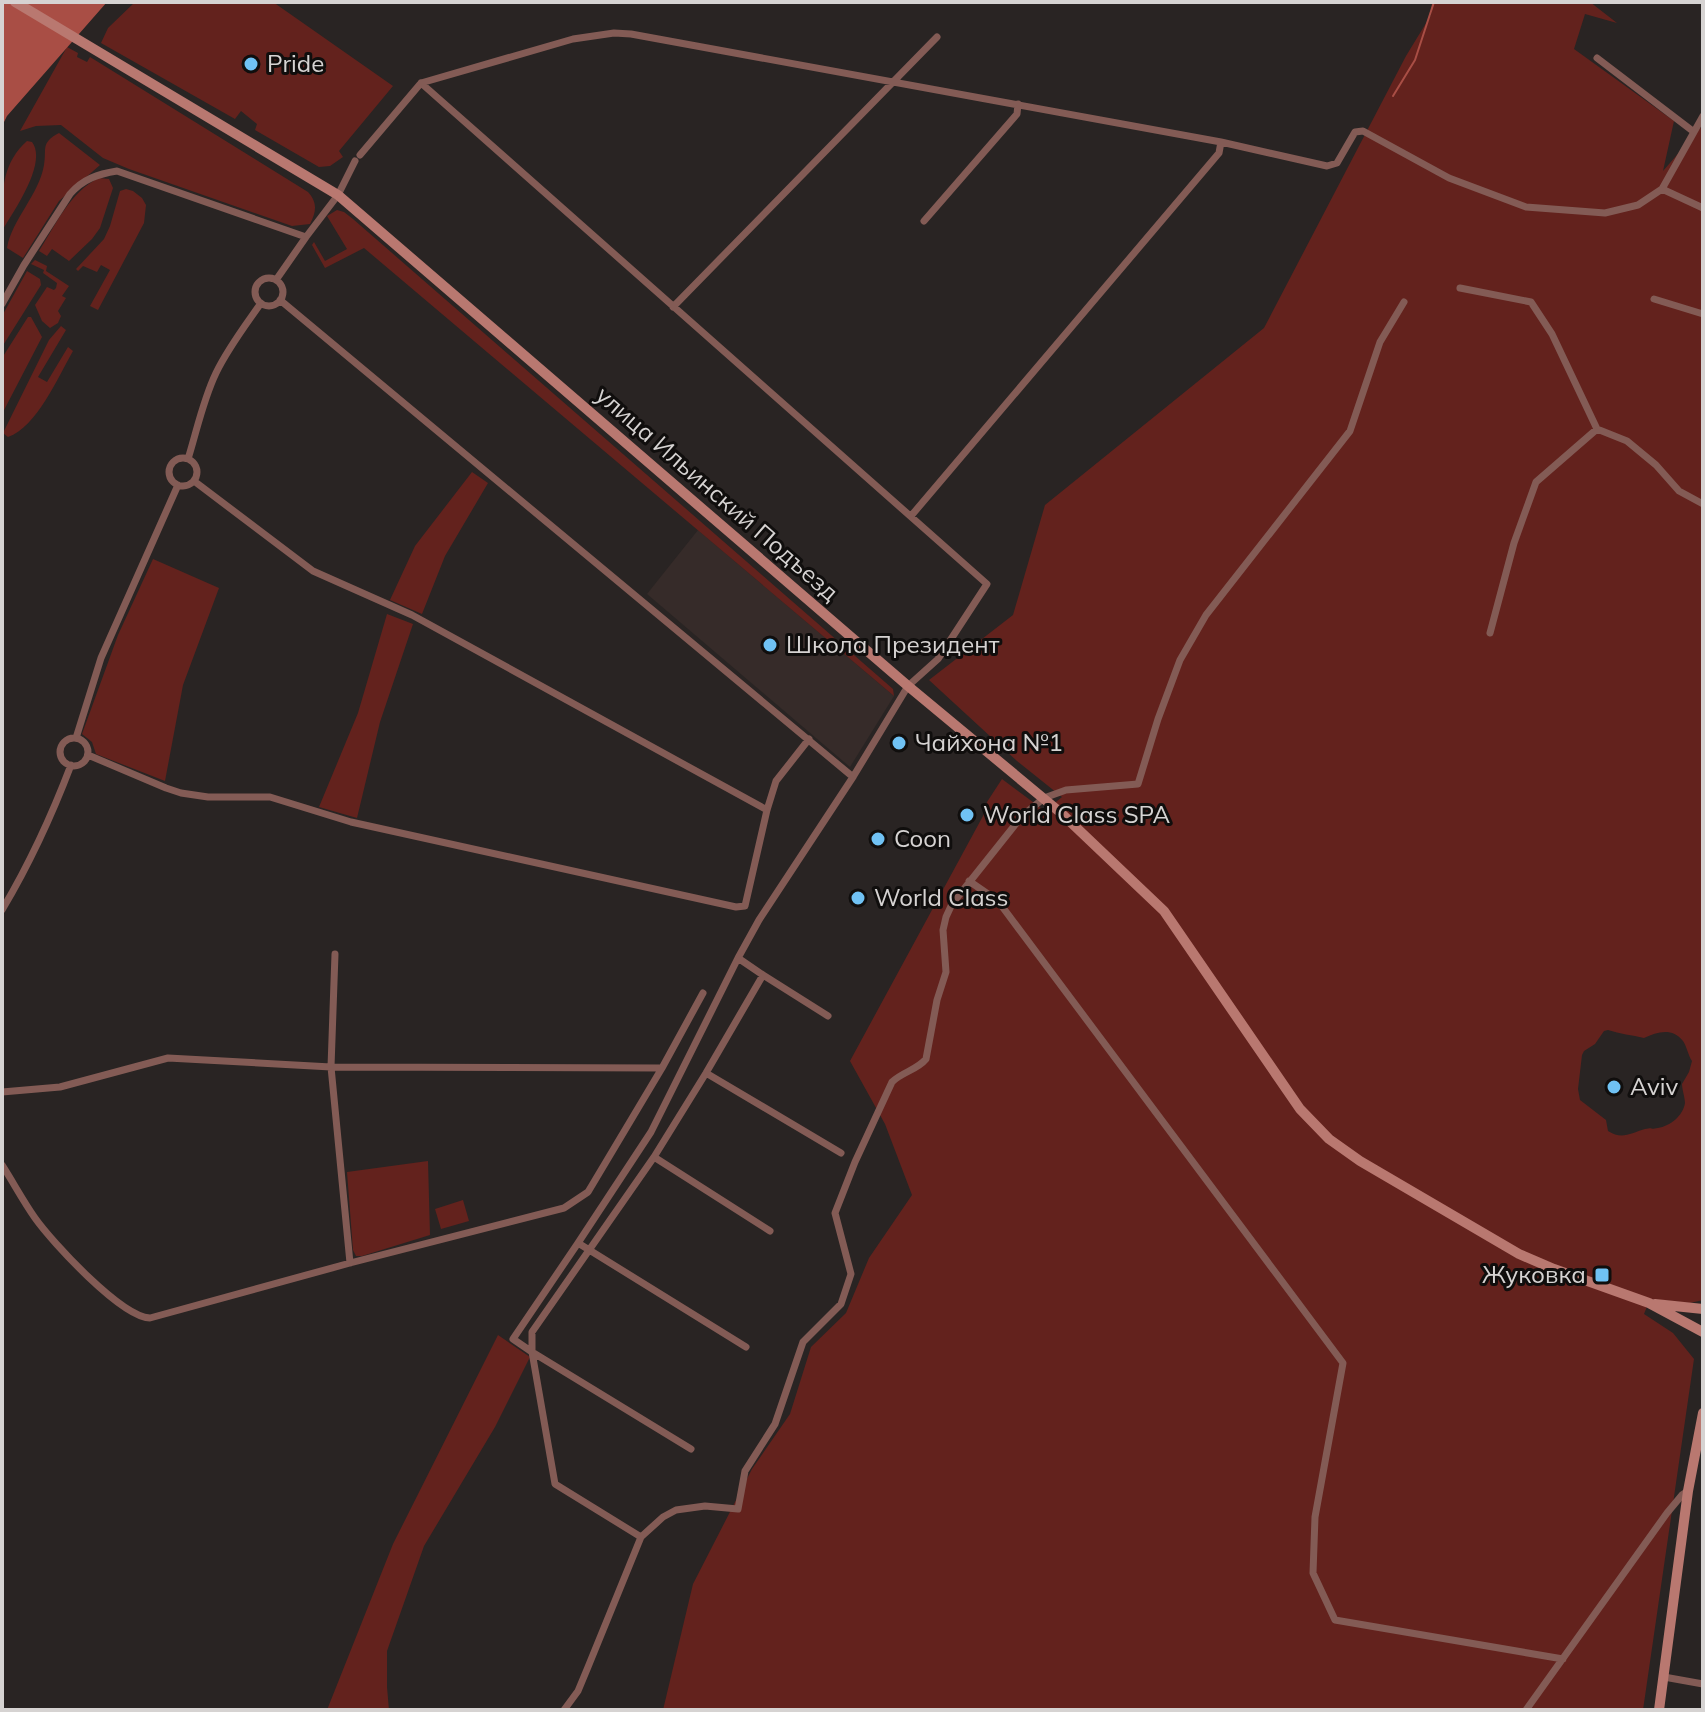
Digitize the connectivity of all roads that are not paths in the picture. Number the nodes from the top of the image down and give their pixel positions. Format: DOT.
graph roads {
  1 [pos="15,2"];
  2 [pos="937,37"];
  3 [pos="1597,58"];
  4 [pos="421,83"];
  5 [pos="893,83"];
  6 [pos="1018,104"];
  7 [pos="1703,116"];
  8 [pos="1694,132"];
  9 [pos="1221,142"];
  10 [pos="1662,189"];
  11 [pos="338,195"];
  12 [pos="1703,208"];
  13 [pos="924,221"];
  14 [pos="306,237"];
  15 [pos="276,280"];
  16 [pos="1460,288"];
  17 [pos="1654,299"];
  18 [pos="280,300"];
  19 [pos="1404,302"];
  20 [pos="261,303"];
  21 [pos="2,304"];
  22 [pos="673,307"];
  23 [pos="1703,314"];
  24 [pos="1597,429"];
  25 [pos="188,459"];
  26 [pos="194,481"];
  27 [pos="178,485"];
  28 [pos="1703,504"];
  29 [pos="911,516"];
  30 [pos="1490,633"];
  31 [pos="908,686"];
  32 [pos="76,738"];
  33 [pos="809,739"];
  34 [pos="88,755"];
  35 [pos="71,765"];
  36 [pos="853,777"];
  37 [pos="1044,798"];
  38 [pos="767,810"];
  39 [pos="969,881"];
  40 [pos="2,910"];
  41 [pos="335,954"];
  42 [pos="738,958"];
  43 [pos="763,975"];
  44 [pos="703,993"];
  45 [pos="828,1016"];
  46 [pos="331,1067"];
  47 [pos="662,1068"];
  48 [pos="706,1073"];
  49 [pos="2,1092"];
  50 [pos="841,1153"];
  51 [pos="654,1157"];
  52 [pos="2,1165"];
  53 [pos="770,1231"];
  54 [pos="578,1243"];
  55 [pos="589,1248"];
  56 [pos="350,1263"];
  57 [pos="1649,1303"];
  58 [pos="1703,1309"];
  59 [pos="1700,1330"];
  60 [pos="1703,1342"];
  61 [pos="746,1347"];
  62 [pos="532,1352"];
  63 [pos="1703,1413"];
  64 [pos="691,1449"];
  65 [pos="1688,1491"];
  66 [pos="641,1537"];
  67 [pos="1563,1659"];
  68 [pos="1664,1677"];
  69 [pos="1703,1684"];
  70 [pos="564,1710"];
  71 [pos="1526,1710"];
  72 [pos="1659,1710"];
  1 -- 11 [label="main road, улица Ильинский Подъезд"];
  2 -- 5 [label="street"];
  3 -- 8 [label="street"];
  4 -- 5 [label="street"];
  4 -- 11 [label="street"];
  4 -- 22 [label="street"];
  5 -- 6 [label="street"];
  5 -- 22 [label="street"];
  6 -- 9 [label="street"];
  6 -- 13 [label="street"];
  7 -- 8 [label="street"];
  8 -- 10 [label="street"];
  9 -- 10 [label="street"];
  9 -- 29 [label="street"];
  10 -- 12 [label="street"];
  11 -- 14 [label="street"];
  11 -- 31 [label="main road, улица Ильинский Подъезд"];
  14 -- 15 [label="street"];
  14 -- 21 [label="street"];
  15 -- 18 [label="street"];
  15 -- 20 [label="street"];
  16 -- 24 [label="street"];
  17 -- 23 [label="street"];
  18 -- 20 [label="street"];
  18 -- 33 [label="street"];
  19 -- 37 [label="street"];
  20 -- 25 [label="street"];
  22 -- 29 [label="street"];
  24 -- 28 [label="street"];
  24 -- 30 [label="street"];
  25 -- 26 [label="street"];
  25 -- 27 [label="street"];
  26 -- 27 [label="street"];
  26 -- 38 [label="street"];
  27 -- 32 [label="street"];
  29 -- 31 [label="street"];
  31 -- 36 [label="street"];
  31 -- 37 [label="main road, улица Ильинский Подъезд"];
  32 -- 34 [label="street"];
  32 -- 35 [label="street"];
  33 -- 36 [label="street"];
  33 -- 38 [label="street"];
  34 -- 35 [label="street"];
  34 -- 38 [label="street"];
  35 -- 40 [label="street"];
  36 -- 42 [label="street"];
  37 -- 39 [label="street"];
  37 -- 57 [label="main road, улица Ильинский Подъезд"];
  39 -- 66 [label="street"];
  39 -- 67 [label="street"];
  41 -- 46 [label="street"];
  42 -- 43 [label="street"];
  42 -- 54 [label="street"];
  43 -- 45 [label="street"];
  43 -- 48 [label="street"];
  44 -- 47 [label="street"];
  46 -- 47 [label="street"];
  46 -- 49 [label="street"];
  46 -- 56 [label="street"];
  47 -- 56 [label="street"];
  48 -- 50 [label="street"];
  48 -- 51 [label="street"];
  51 -- 53 [label="street"];
  51 -- 55 [label="street"];
  52 -- 56 [label="street"];
  54 -- 55 [label="street"];
  54 -- 62 [label="street"];
  55 -- 61 [label="street"];
  55 -- 62 [label="street"];
  57 -- 58 [label="main road, улица Ильинский Подъезд"];
  57 -- 59 [label="main road, улица Ильинский Подъезд"];
  58 -- 59 [label="main road"];
  59 -- 60 [label="main road"];
  62 -- 64 [label="street"];
  62 -- 66 [label="street"];
  63 -- 65 [label="main road"];
  65 -- 67 [label="street"];
  65 -- 68 [label="main road"];
  66 -- 70 [label="street"];
  67 -- 71 [label="street"];
  68 -- 69 [label="street"];
  68 -- 72 [label="main road"];
}
